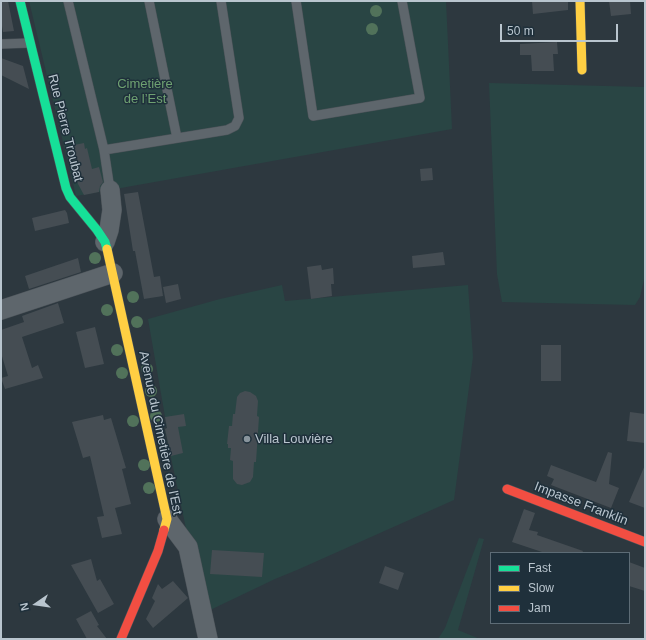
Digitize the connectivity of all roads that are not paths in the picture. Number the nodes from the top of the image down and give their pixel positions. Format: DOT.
graph roads {
  1 [pos="20,1"];
  2 [pos="68,1"];
  3 [pos="149,1"];
  4 [pos="221,1"];
  5 [pos="296,1"];
  6 [pos="402,1"];
  7 [pos="580,1"];
  8 [pos="30,43"];
  9 [pos="1,44"];
  10 [pos="582,70"];
  11 [pos="176,138"];
  12 [pos="104,150"];
  13 [pos="110,190"];
  14 [pos="105,242"];
  15 [pos="114,273"];
  16 [pos="1,310"];
  17 [pos="507,490"];
  18 [pos="167,519"];
  19 [pos="645,542"];
  20 [pos="120,639"];
  21 [pos="208,639"];
  1 -- 8 [label="street, Rue Pierre Troubat"];
  2 -- 12 [label="lane"];
  3 -- 11 [label="lane"];
  4 -- 11 [label="lane"];
  5 -- 6 [label="lane"];
  7 -- 10 [label="street"];
  8 -- 9 [label="lane"];
  8 -- 14 [label="street, Rue Pierre Troubat"];
  11 -- 12 [label="lane"];
  12 -- 13 [label="lane"];
  13 -- 14 [label="street"];
  14 -- 15 [label="street, Rue Pierre Troubat"];
  15 -- 16 [label="street"];
  15 -- 18 [label="street, Avenue du Cimetière de l'Est"];
  17 -- 19 [label="street, Impasse Franklin"];
  18 -- 20 [label="street, Avenue du Cimetière de l'Est"];
  18 -- 21 [label="street"];
}
